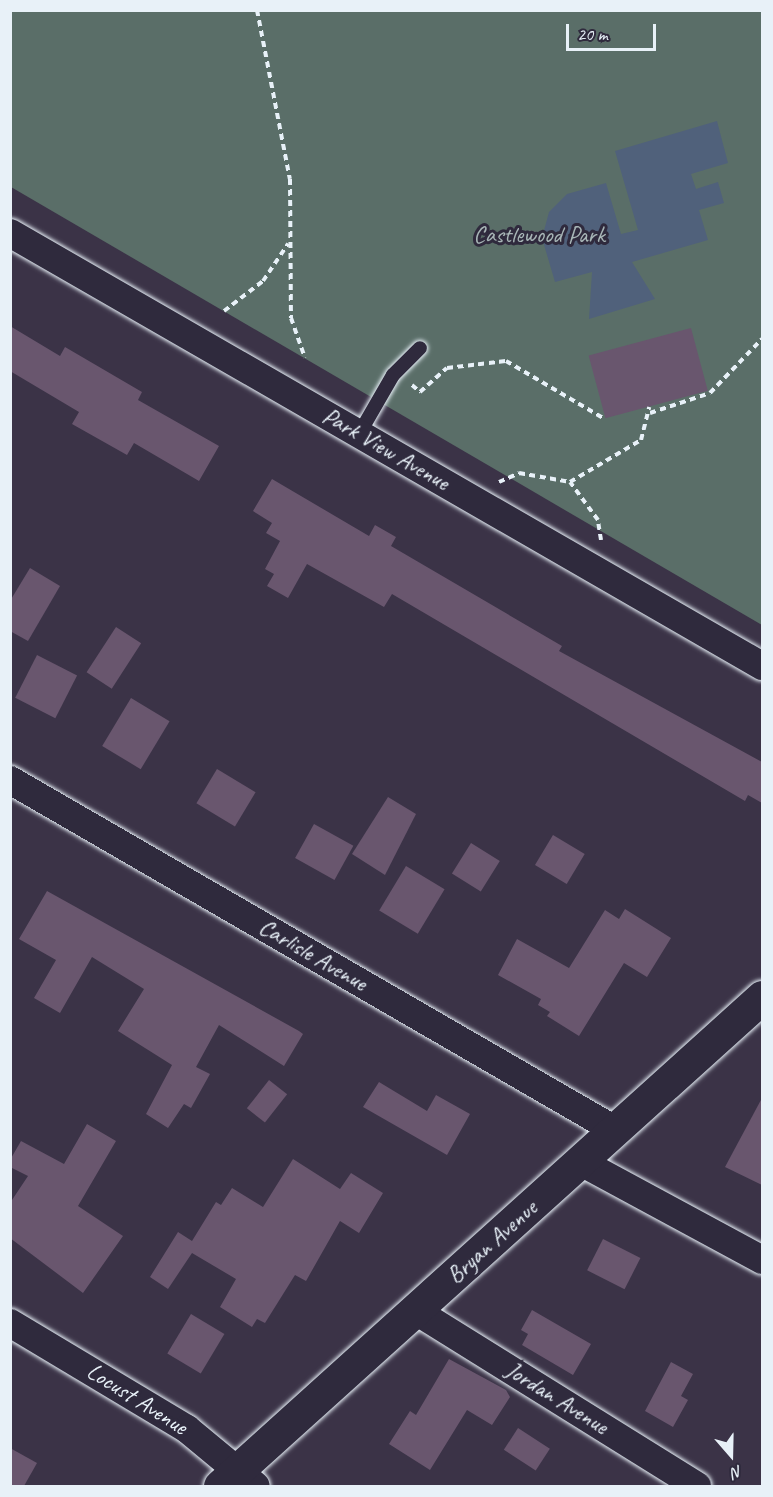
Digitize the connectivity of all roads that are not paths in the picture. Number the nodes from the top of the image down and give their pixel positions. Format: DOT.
graph roads {
  1 [pos="10,233"];
  2 [pos="420,348"];
  3 [pos="359,434"];
  4 [pos="762,666"];
  5 [pos="10,780"];
  6 [pos="762,997"];
  7 [pos="615,1130"];
  8 [pos="581,1162"];
  9 [pos="762,1260"];
  10 [pos="416,1311"];
  11 [pos="10,1323"];
  12 [pos="239,1481"];
  13 [pos="697,1486"];
  1 -- 3 [label="street, Park View Avenue"];
  2 -- 3 [label="lane"];
  3 -- 4 [label="street, Park View Avenue"];
  5 -- 7 [label="street, Carlisle Avenue"];
  6 -- 7 [label="street, Bryan Avenue"];
  7 -- 8 [label="street, Bryan Avenue"];
  8 -- 9 [label="street"];
  8 -- 10 [label="street, Bryan Avenue"];
  10 -- 12 [label="street, Bryan Avenue"];
  10 -- 13 [label="street, Jordan Avenue"];
  11 -- 12 [label="street, Locust Avenue"];
}
